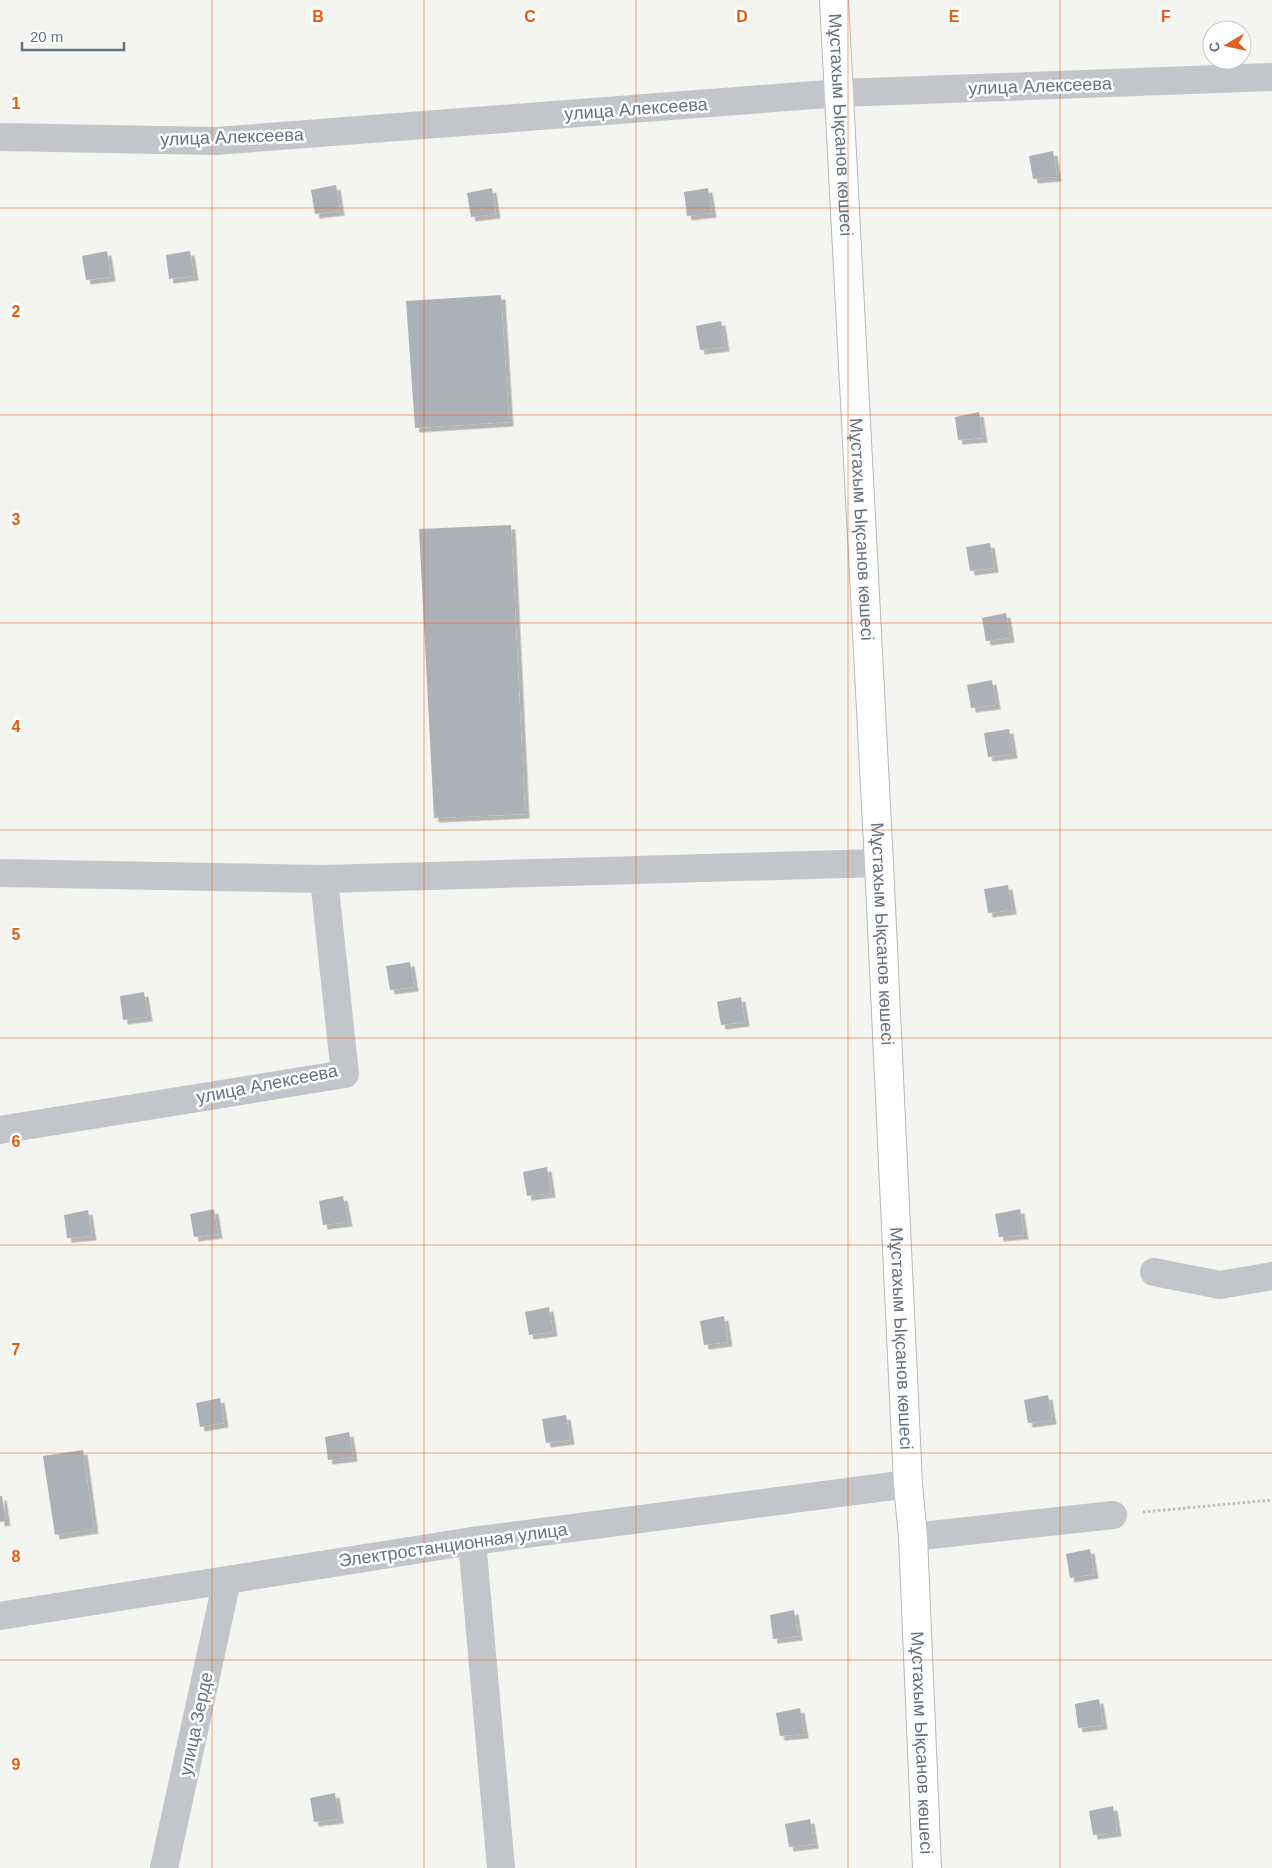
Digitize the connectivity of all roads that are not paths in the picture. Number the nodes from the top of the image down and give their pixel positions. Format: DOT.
graph roads {
  1 [pos="834,0"];
  2 [pos="1272,78"];
  3 [pos="840,93"];
  4 [pos="0,138"];
  5 [pos="879,863"];
  6 [pos="0,873"];
  7 [pos="324,879"];
  8 [pos="0,1130"];
  9 [pos="1154,1272"];
  10 [pos="1272,1276"];
  11 [pos="908,1484"];
  12 [pos="1113,1515"];
  13 [pos="913,1537"];
  14 [pos="472,1541"];
  15 [pos="228,1580"];
  16 [pos="0,1616"];
  17 [pos="164,1868"];
  18 [pos="501,1868"];
  19 [pos="928,1868"];
  1 -- 3 [label="main road, Мұстахым Ықсанов көшесі"];
  2 -- 3 [label="street, улица Алексеева"];
  3 -- 4 [label="street, улица Алексеева"];
  3 -- 5 [label="main road, Мұстахым Ықсанов көшесі"];
  5 -- 7 [label="street"];
  5 -- 11 [label="main road, Мұстахым Ықсанов көшесі"];
  6 -- 7 [label="street"];
  7 -- 8 [label="street, улица Алексеева"];
  9 -- 10 [label="street"];
  11 -- 13 [label="main road, Мұстахым Ықсанов көшесі"];
  11 -- 14 [label="street, Электростанционная улица"];
  12 -- 13 [label="street"];
  13 -- 19 [label="main road, Мұстахым Ықсанов көшесі"];
  14 -- 15 [label="street, Электростанционная улица"];
  14 -- 18 [label="street"];
  15 -- 16 [label="street, Электростанционная улица"];
  15 -- 17 [label="street, улица Зерде"];
}
